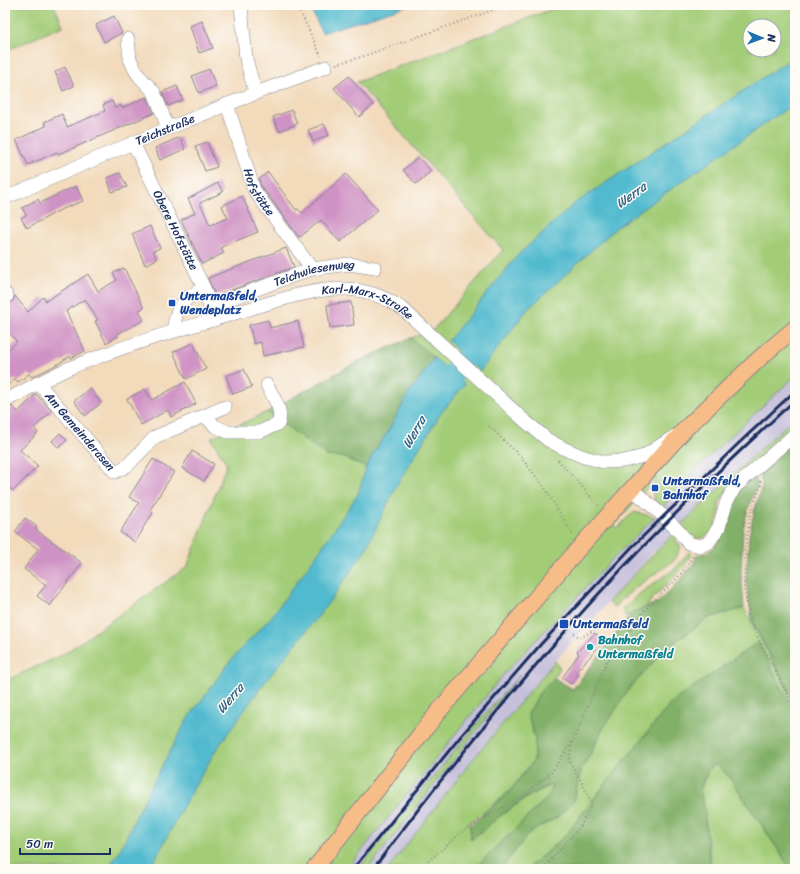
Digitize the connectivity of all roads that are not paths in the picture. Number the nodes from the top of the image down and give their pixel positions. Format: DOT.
graph roads {
  1 [pos="240,5"];
  2 [pos="128,39"];
  3 [pos="326,67"];
  4 [pos="255,92"];
  5 [pos="227,104"];
  6 [pos="168,128"];
  7 [pos="133,143"];
  8 [pos="5,198"];
  9 [pos="375,268"];
  10 [pos="312,269"];
  11 [pos="204,288"];
  12 [pos="210,306"];
  13 [pos="214,320"];
  14 [pos="795,328"];
  15 [pos="174,331"];
  16 [pos="38,383"];
  17 [pos="267,385"];
  18 [pos="5,401"];
  19 [pos="225,407"];
  20 [pos="205,416"];
  21 [pos="686,428"];
  22 [pos="795,434"];
  23 [pos="632,489"];
  24 [pos="314,869"];
  1 -- 4 [label="street"];
  2 -- 6 [label="street"];
  3 -- 4 [label="street, Teichstraße"];
  4 -- 5 [label="street, Teichstraße"];
  5 -- 6 [label="street, Teichstraße"];
  5 -- 10 [label="street, Hofstätte"];
  6 -- 7 [label="street, Teichstraße"];
  7 -- 8 [label="street, Teichstraße"];
  7 -- 11 [label="street, Obere Hofstätte"];
  9 -- 10 [label="street, Teichwiesenweg"];
  10 -- 12 [label="street, Teichwiesenweg"];
  11 -- 12 [label="street, Obere Hofstätte"];
  11 -- 15 [label="street"];
  12 -- 13 [label="street, Obere Hofstätte"];
  13 -- 15 [label="street, Karl-Marx-Straße"];
  13 -- 21 [label="street, Karl-Marx-Straße"];
  14 -- 21 [label="main road"];
  15 -- 16 [label="street, Karl-Marx-Straße"];
  16 -- 18 [label="street, Karl-Marx-Straße"];
  16 -- 20 [label="street, Am Gemeinderasen"];
  17 -- 20 [label="street"];
  19 -- 20 [label="street, Am Gemeinderasen"];
  21 -- 23 [label="main road"];
  22 -- 23 [label="street"];
  23 -- 24 [label="main road"];
}
